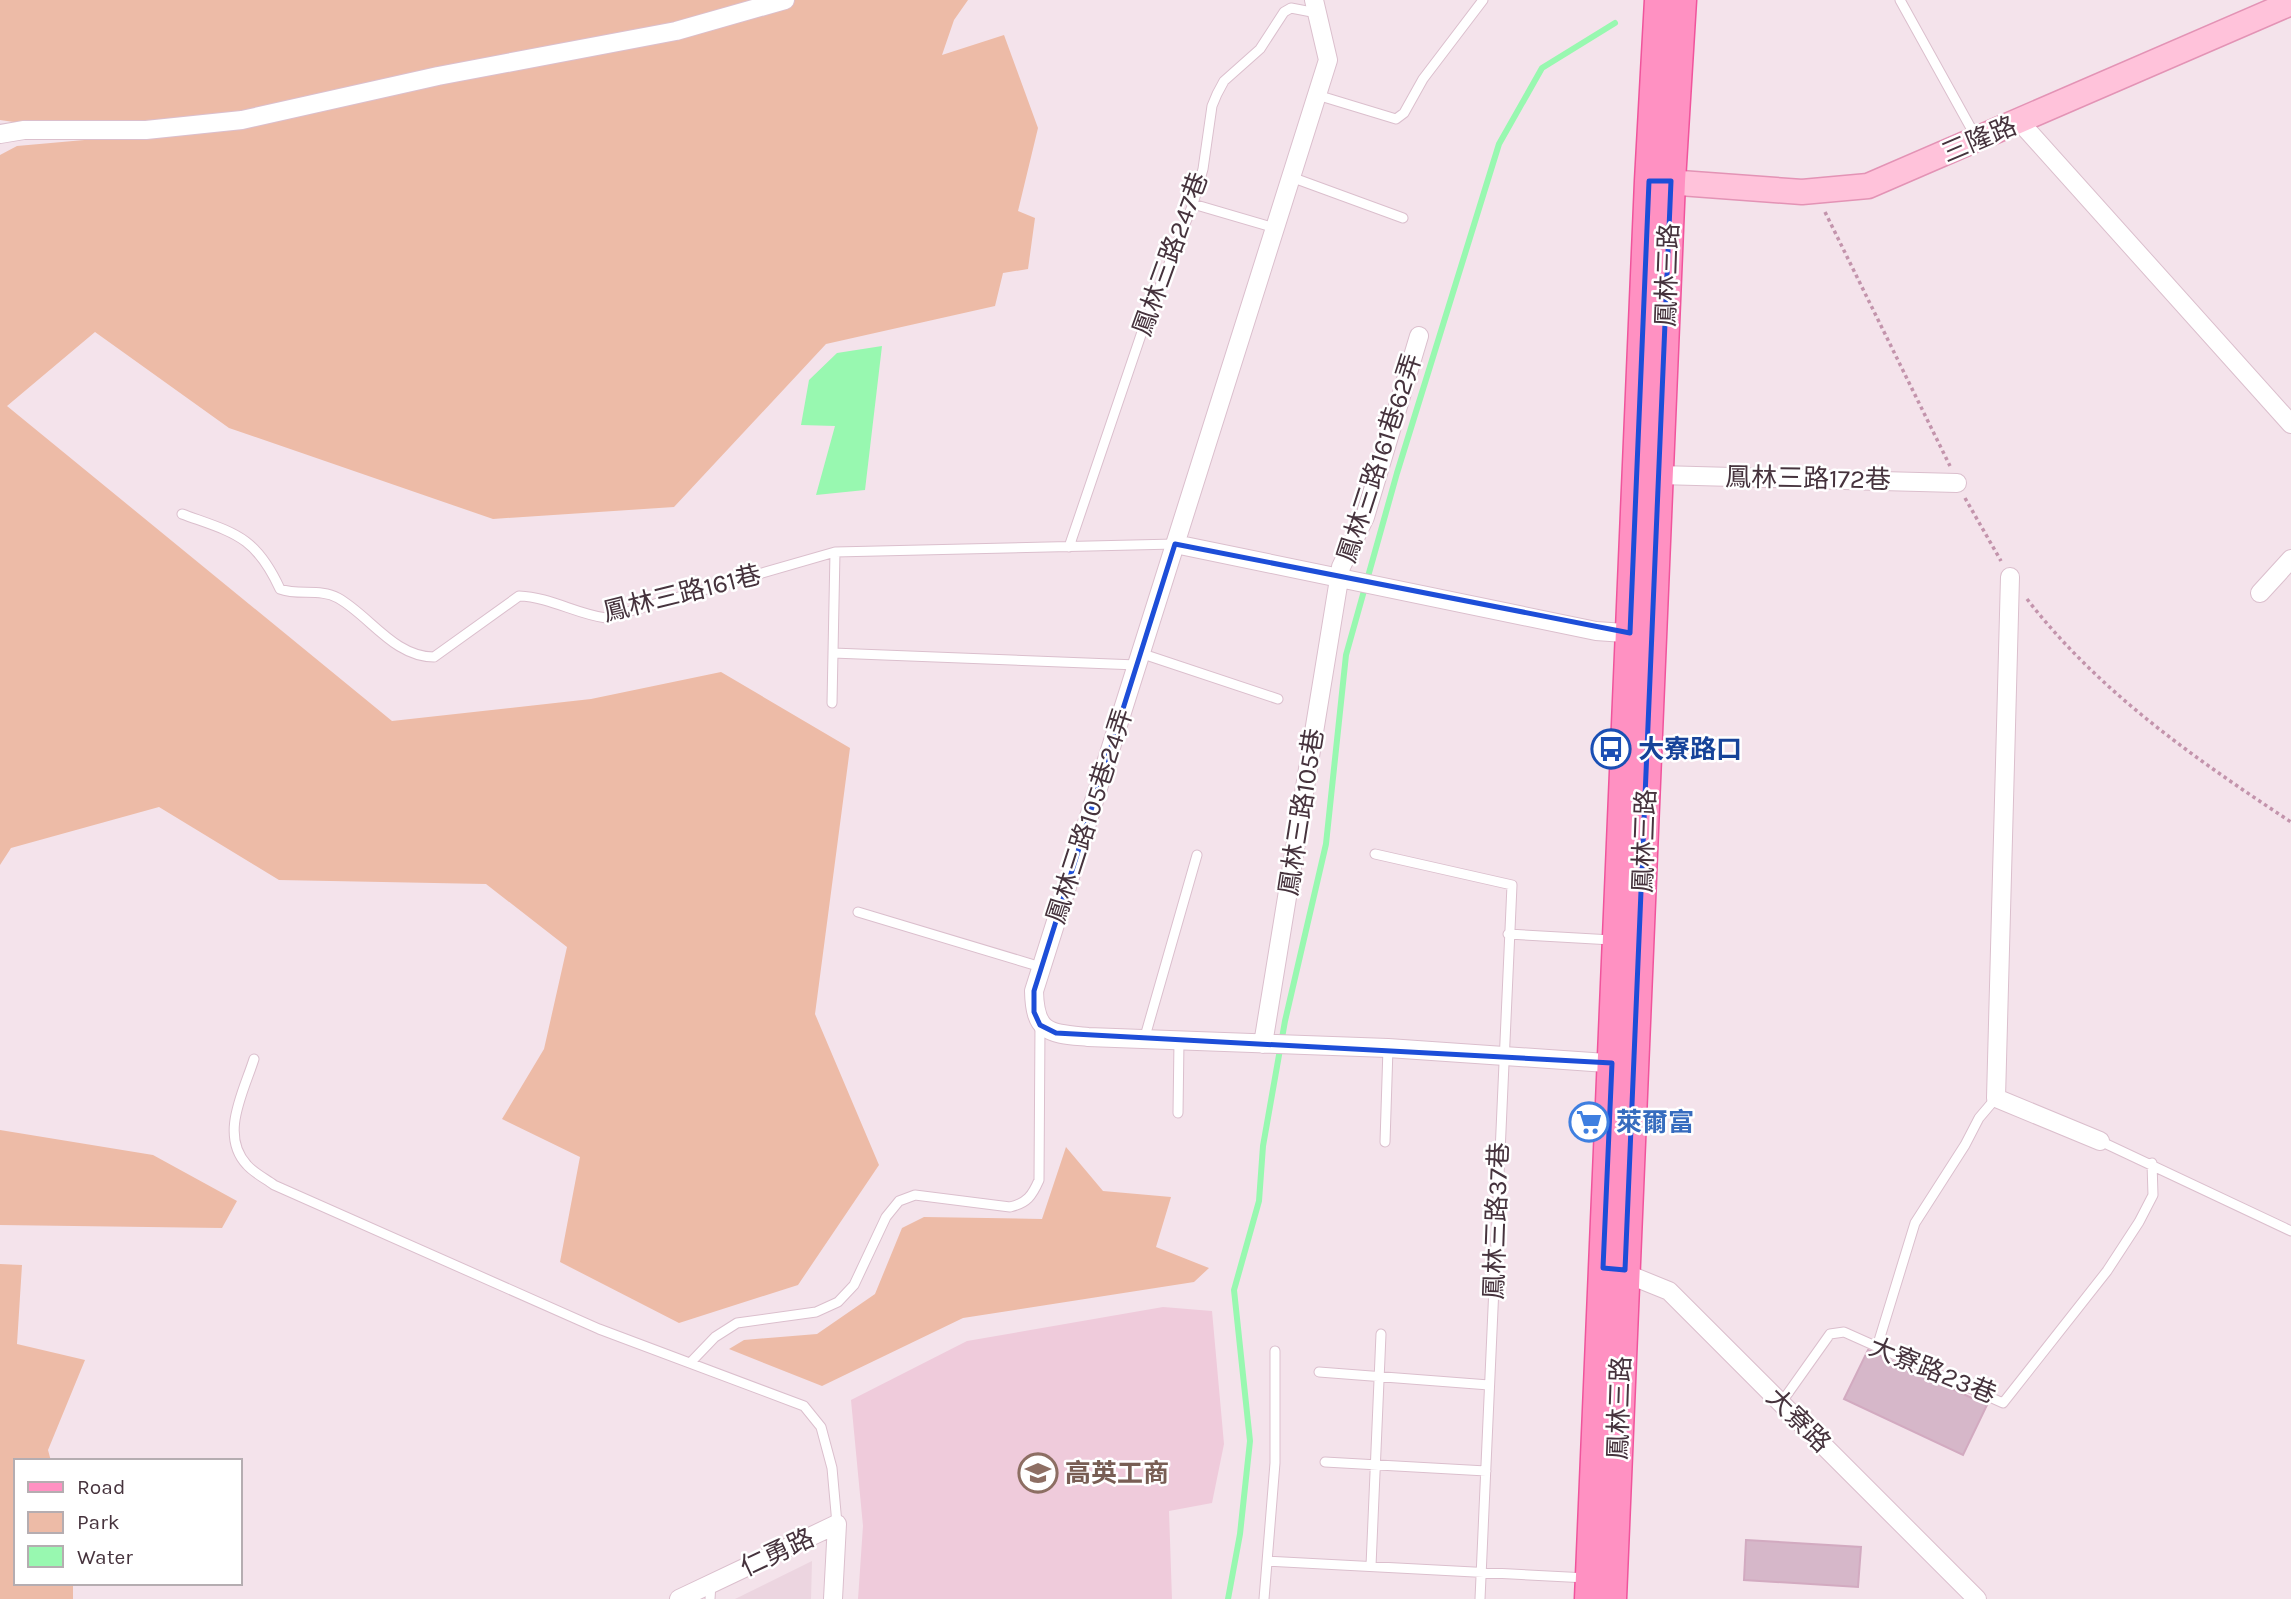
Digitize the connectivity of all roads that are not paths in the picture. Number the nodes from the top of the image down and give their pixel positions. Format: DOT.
graph roads {
  1 [pos="785,0"];
  2 [pos="1483,0"];
  3 [pos="1659,0"];
  4 [pos="1682,0"];
  5 [pos="1900,0"];
  6 [pos="2291,3"];
  7 [pos="1315,6"];
  8 [pos="1317,95"];
  9 [pos="2020,122"];
  10 [pos="0,134"];
  11 [pos="1978,140"];
  12 [pos="1291,177"];
  13 [pos="1660,181"];
  14 [pos="1193,204"];
  15 [pos="1403,218"];
  16 [pos="1275,228"];
  17 [pos="1419,336"];
  18 [pos="2291,424"];
  19 [pos="1658,475"];
  20 [pos="1958,482"];
  21 [pos="182,514"];
  22 [pos="1175,544"];
  23 [pos="1069,547"];
  24 [pos="835,552"];
  25 [pos="2291,559"];
  26 [pos="2010,577"];
  27 [pos="1344,581"];
  28 [pos="2260,593"];
  29 [pos="1642,634"];
  30 [pos="833,653"];
  31 [pos="1138,659"];
  32 [pos="1278,699"];
  33 [pos="832,703"];
  34 [pos="1375,854"];
  35 [pos="1197,855"];
  36 [pos="858,912"];
  37 [pos="1508,934"];
  38 [pos="1617,940"];
  39 [pos="1041,967"];
  40 [pos="1040,1025"];
  41 [pos="1144,1040"];
  42 [pos="1179,1041"];
  43 [pos="1268,1044"];
  44 [pos="1388,1048"];
  45 [pos="1503,1058"];
  46 [pos="254,1059"];
  47 [pos="1623,1064"];
  48 [pos="1996,1098"];
  49 [pos="1178,1113"];
  50 [pos="2100,1141"];
  51 [pos="1385,1142"];
  52 [pos="2152,1163"];
  53 [pos="2291,1231"];
  54 [pos="1614,1269"];
  55 [pos="1381,1334"];
  56 [pos="1877,1347"];
  57 [pos="1275,1351"];
  58 [pos="691,1362"];
  59 [pos="1319,1372"];
  60 [pos="1379,1375"];
  61 [pos="1489,1385"];
  62 [pos="1782,1403"];
  63 [pos="1325,1462"];
  64 [pos="1375,1462"];
  65 [pos="1486,1471"];
  66 [pos="837,1524"];
  67 [pos="1267,1561"];
  68 [pos="1371,1566"];
  69 [pos="1481,1574"];
  70 [pos="1590,1588"];
  71 [pos="710,1591"];
  72 [pos="1975,1598"];
  73 [pos="679,1599"];
  74 [pos="833,1599"];
  75 [pos="1264,1599"];
  76 [pos="1480,1599"];
  77 [pos="1612,1599"];
  1 -- 10 [label="street"];
  2 -- 8 [label="lane"];
  3 -- 13 [label="main road, 鳳林三路"];
  4 -- 13 [label="main road, 鳳林三路"];
  5 -- 11 [label="lane"];
  6 -- 9 [label="street, 三隆路"];
  7 -- 8 [label="street, 鳳林三路247巷"];
  7 -- 14 [label="lane, 鳳林三路247巷"];
  8 -- 12 [label="street, 鳳林三路247巷"];
  9 -- 11 [label="street, 三隆路"];
  9 -- 18 [label="street"];
  11 -- 13 [label="street, 三隆路"];
  12 -- 15 [label="lane"];
  12 -- 16 [label="street, 鳳林三路247巷"];
  13 -- 19 [label="main road, 鳳林三路"];
  13 -- 29 [label="main road, 鳳林三路"];
  14 -- 16 [label="lane"];
  14 -- 23 [label="lane, 鳳林三路247巷"];
  16 -- 22 [label="street, 鳳林三路247巷"];
  17 -- 27 [label="street, 鳳林三路161巷62弄"];
  19 -- 20 [label="street, 鳳林三路172巷"];
  19 -- 29 [label="main road, 鳳林三路"];
  21 -- 24 [label="lane, 鳳林三路161巷"];
  22 -- 23 [label="lane, 鳳林三路161巷"];
  22 -- 27 [label="street"];
  22 -- 31 [label="street"];
  23 -- 24 [label="lane, 鳳林三路161巷"];
  24 -- 30 [label="lane"];
  25 -- 28 [label="street"];
  26 -- 48 [label="street"];
  27 -- 29 [label="street"];
  27 -- 43 [label="street, 鳳林三路105巷"];
  29 -- 38 [label="main road, 鳳林三路"];
  29 -- 47 [label="main road, 鳳林三路"];
  30 -- 31 [label="lane"];
  30 -- 33 [label="lane"];
  31 -- 32 [label="lane"];
  31 -- 39 [label="street, 鳳林三路105巷24弄"];
  34 -- 37 [label="lane"];
  35 -- 41 [label="lane"];
  36 -- 39 [label="lane"];
  37 -- 38 [label="lane"];
  37 -- 45 [label="lane"];
  38 -- 47 [label="main road, 鳳林三路"];
  39 -- 40 [label="street, 鳳林三路105巷24弄"];
  40 -- 41 [label="street"];
  40 -- 58 [label="lane"];
  41 -- 42 [label="street"];
  42 -- 43 [label="street"];
  42 -- 49 [label="lane"];
  43 -- 44 [label="street"];
  44 -- 45 [label="street"];
  44 -- 51 [label="lane"];
  45 -- 47 [label="street"];
  45 -- 61 [label="lane, 鳳林三路37巷"];
  46 -- 58 [label="lane"];
  47 -- 54 [label="main road, 鳳林三路"];
  48 -- 50 [label="street"];
  48 -- 56 [label="lane"];
  50 -- 52 [label="lane"];
  52 -- 53 [label="lane"];
  52 -- 56 [label="lane, 大寮路23巷"];
  54 -- 62 [label="street, 大寮路"];
  54 -- 70 [label="main road, 鳳林三路"];
  54 -- 77 [label="main road, 鳳林三路"];
  55 -- 60 [label="lane"];
  56 -- 62 [label="lane, 大寮路23巷"];
  57 -- 67 [label="lane"];
  58 -- 66 [label="lane"];
  59 -- 60 [label="lane"];
  60 -- 61 [label="lane"];
  60 -- 64 [label="lane"];
  61 -- 65 [label="lane, 鳳林三路37巷"];
  62 -- 72 [label="street, 大寮路"];
  63 -- 64 [label="lane"];
  64 -- 65 [label="lane"];
  64 -- 68 [label="lane"];
  65 -- 69 [label="lane, 鳳林三路37巷"];
  66 -- 71 [label="street, 仁勇路"];
  66 -- 74 [label="street"];
  67 -- 68 [label="lane"];
  67 -- 75 [label="lane"];
  68 -- 69 [label="lane"];
  69 -- 70 [label="lane"];
  69 -- 76 [label="lane, 鳳林三路37巷"];
  71 -- 73 [label="street, 仁勇路"];
}
